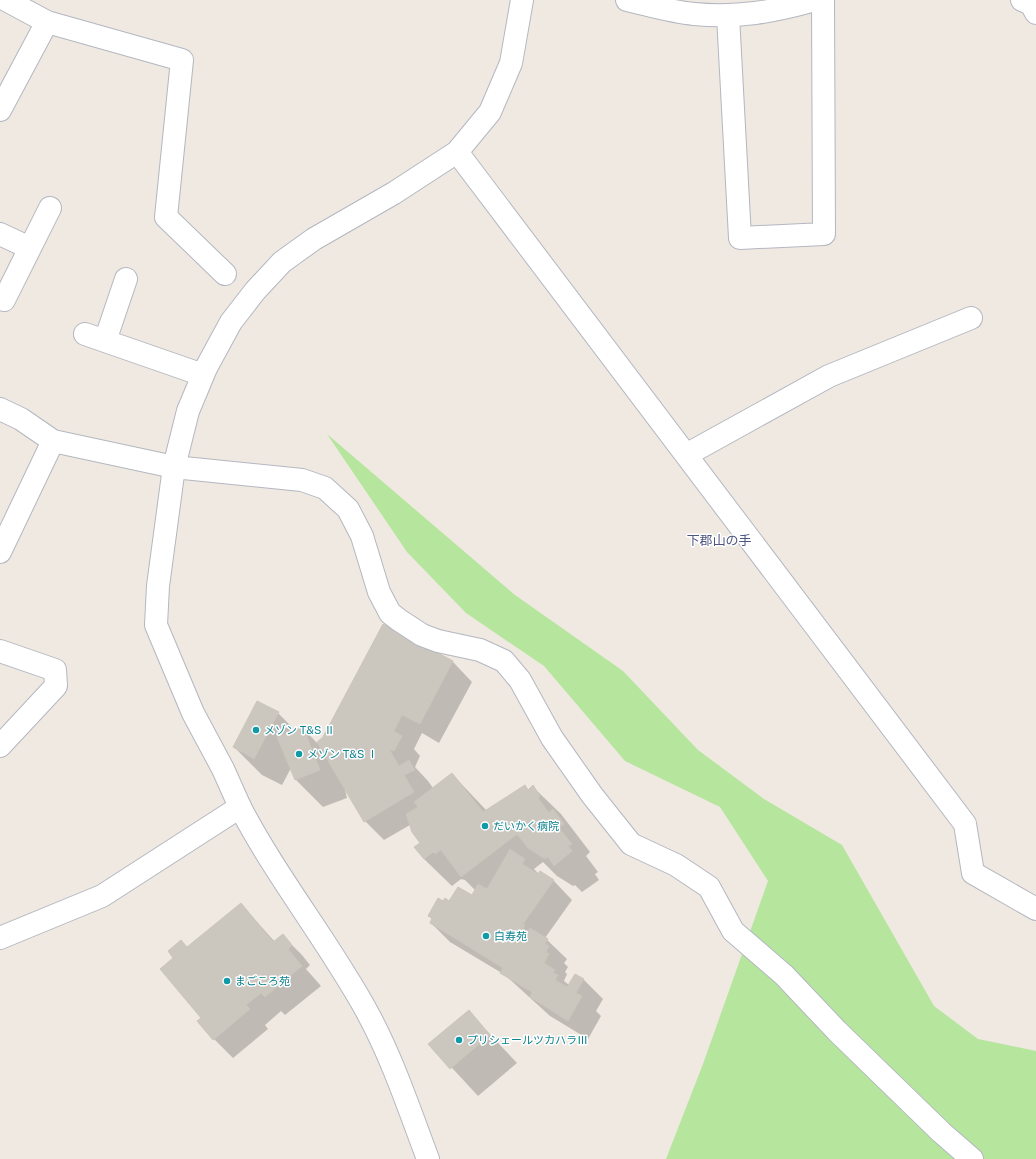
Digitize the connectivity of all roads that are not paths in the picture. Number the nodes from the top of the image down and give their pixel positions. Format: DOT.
graph roads {
  1 [pos="6,0"];
  2 [pos="522,0"];
  3 [pos="627,0"];
  4 [pos="815,0"];
  5 [pos="823,0"];
  6 [pos="1022,0"];
  7 [pos="1036,13"];
  8 [pos="728,16"];
  9 [pos="47,22"];
  10 [pos="0,110"];
  11 [pos="457,152"];
  12 [pos="50,208"];
  13 [pos="0,234"];
  14 [pos="30,248"];
  15 [pos="225,274"];
  16 [pos="126,279"];
  17 [pos="0,298"];
  18 [pos="971,318"];
  19 [pos="85,334"];
  20 [pos="105,341"];
  21 [pos="203,375"];
  22 [pos="0,409"];
  23 [pos="53,440"];
  24 [pos="686,455"];
  25 [pos="174,467"];
  26 [pos="0,552"];
  27 [pos="0,651"];
  28 [pos="0,746"];
  29 [pos="240,807"];
  30 [pos="1036,910"];
  31 [pos="0,938"];
  32 [pos="428,1159"];
  33 [pos="972,1159"];
  1 -- 9 [label="street"];
  2 -- 11 [label="street"];
  3 -- 8 [label="street"];
  4 -- 8 [label="street"];
  5 -- 8 [label="street"];
  6 -- 7 [label="street"];
  9 -- 10 [label="street"];
  9 -- 15 [label="street"];
  11 -- 21 [label="street"];
  11 -- 24 [label="street"];
  12 -- 14 [label="street"];
  13 -- 14 [label="street"];
  14 -- 17 [label="street"];
  16 -- 20 [label="street"];
  18 -- 24 [label="street"];
  19 -- 20 [label="street"];
  20 -- 21 [label="street"];
  21 -- 25 [label="street"];
  22 -- 23 [label="street"];
  23 -- 25 [label="street"];
  23 -- 26 [label="street"];
  24 -- 30 [label="street"];
  25 -- 29 [label="street"];
  25 -- 33 [label="street"];
  27 -- 28 [label="street"];
  29 -- 31 [label="street"];
  29 -- 32 [label="street"];
}
